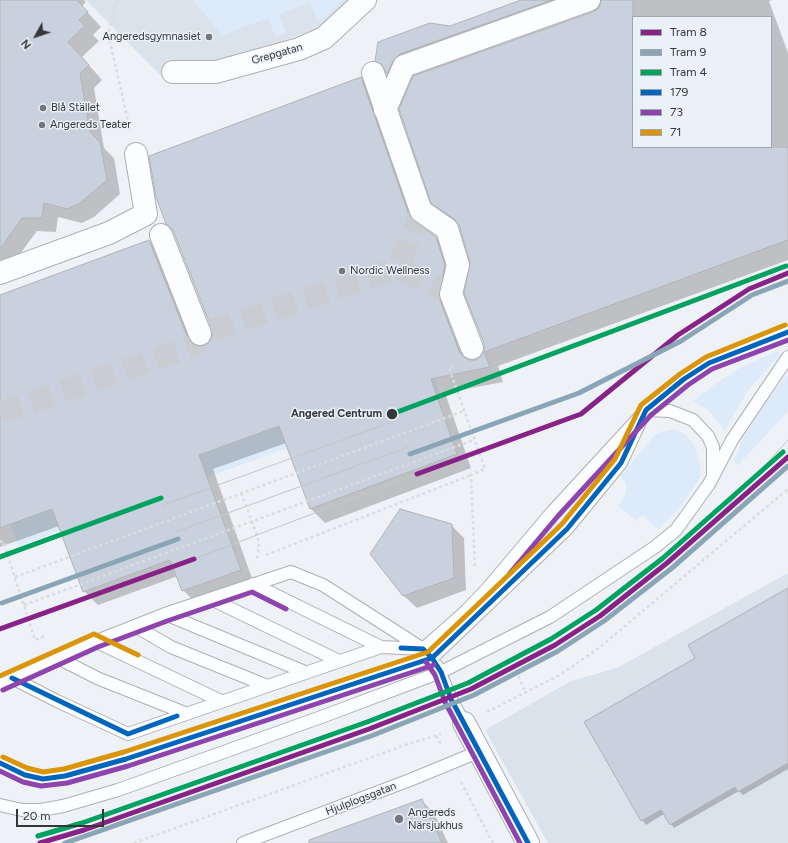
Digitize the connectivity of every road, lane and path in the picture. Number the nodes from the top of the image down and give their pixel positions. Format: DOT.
graph roads {
  1 [pos="118,0"];
  2 [pos="365,0"];
  3 [pos="589,0"];
  4 [pos="173,72"];
  5 [pos="373,73"];
  6 [pos="386,110"];
  7 [pos="136,154"];
  8 [pos="162,235"];
  9 [pos="0,273"];
  10 [pos="788,332"];
  11 [pos="200,334"];
  12 [pos="472,348"];
  13 [pos="788,357"];
  14 [pos="452,375"];
  15 [pos="646,410"];
  16 [pos="464,412"];
  17 [pos="474,440"];
  18 [pos="471,475"];
  19 [pos="713,478"];
  20 [pos="788,489"];
  21 [pos="240,493"];
  22 [pos="252,522"];
  23 [pos="0,542"];
  24 [pos="258,559"];
  25 [pos="250,562"];
  26 [pos="15,577"];
  27 [pos="475,577"];
  28 [pos="256,584"];
  29 [pos="212,599"];
  30 [pos="24,605"];
  31 [pos="165,614"];
  32 [pos="135,626"];
  33 [pos="50,634"];
  34 [pos="96,641"];
  35 [pos="381,647"];
  36 [pos="423,649"];
  37 [pos="56,657"];
  38 [pos="432,658"];
  39 [pos="339,661"];
  40 [pos="305,672"];
  41 [pos="441,672"];
  42 [pos="12,678"];
  43 [pos="0,684"];
  44 [pos="265,685"];
  45 [pos="221,701"];
  46 [pos="185,713"];
  47 [pos="464,723"];
  48 [pos="436,736"];
  49 [pos="478,752"];
  50 [pos="0,763"];
  51 [pos="451,764"];
  52 [pos="0,805"];
  53 [pos="134,843"];
  54 [pos="243,843"];
  55 [pos="493,843"];
  56 [pos="528,843"];
  1 -- 7 [label="path"];
  2 -- 4 [label="street, Grepgatan"];
  3 -- 6 [label="street"];
  5 -- 6 [label="street"];
  6 -- 12 [label="street"];
  7 -- 9 [label="street"];
  8 -- 11 [label="street"];
  10 -- 15 [label="lane"];
  13 -- 19 [label="lane"];
  14 -- 16 [label="path"];
  15 -- 19 [label="lane"];
  15 -- 36 [label="lane"];
  15 -- 38 [label="lane"];
  16 -- 17 [label="path"];
  16 -- 21 [label="path"];
  17 -- 18 [label="path"];
  17 -- 22 [label="path"];
  18 -- 24 [label="path"];
  18 -- 27 [label="path"];
  19 -- 41 [label="lane"];
  20 -- 47 [label="path"];
  21 -- 22 [label="path"];
  21 -- 26 [label="path"];
  22 -- 24 [label="path"];
  22 -- 30 [label="path"];
  23 -- 26 [label="path"];
  24 -- 25 [label="path"];
  24 -- 28 [label="path"];
  26 -- 30 [label="path"];
  28 -- 29 [label="lane"];
  28 -- 35 [label="lane"];
  28 -- 36 [label="lane"];
  29 -- 31 [label="lane"];
  29 -- 39 [label="lane"];
  30 -- 33 [label="path"];
  31 -- 32 [label="lane"];
  31 -- 40 [label="lane"];
  32 -- 34 [label="lane"];
  32 -- 44 [label="lane"];
  34 -- 37 [label="lane"];
  34 -- 45 [label="lane"];
  35 -- 36 [label="lane"];
  35 -- 39 [label="lane"];
  36 -- 38 [label="lane"];
  37 -- 42 [label="lane"];
  37 -- 46 [label="lane"];
  38 -- 41 [label="lane"];
  38 -- 50 [label="lane"];
  39 -- 40 [label="lane"];
  40 -- 44 [label="lane"];
  41 -- 47 [label="lane"];
  41 -- 52 [label="lane"];
  42 -- 43 [label="lane"];
  42 -- 46 [label="lane"];
  44 -- 45 [label="lane"];
  45 -- 46 [label="lane"];
  47 -- 48 [label="path"];
  47 -- 49 [label="street"];
  48 -- 51 [label="path"];
  48 -- 53 [label="path"];
  49 -- 51 [label="lane, Hjulplogsgatan"];
  49 -- 56 [label="street"];
  51 -- 54 [label="lane, Hjulplogsgatan"];
  51 -- 55 [label="path"];
}
